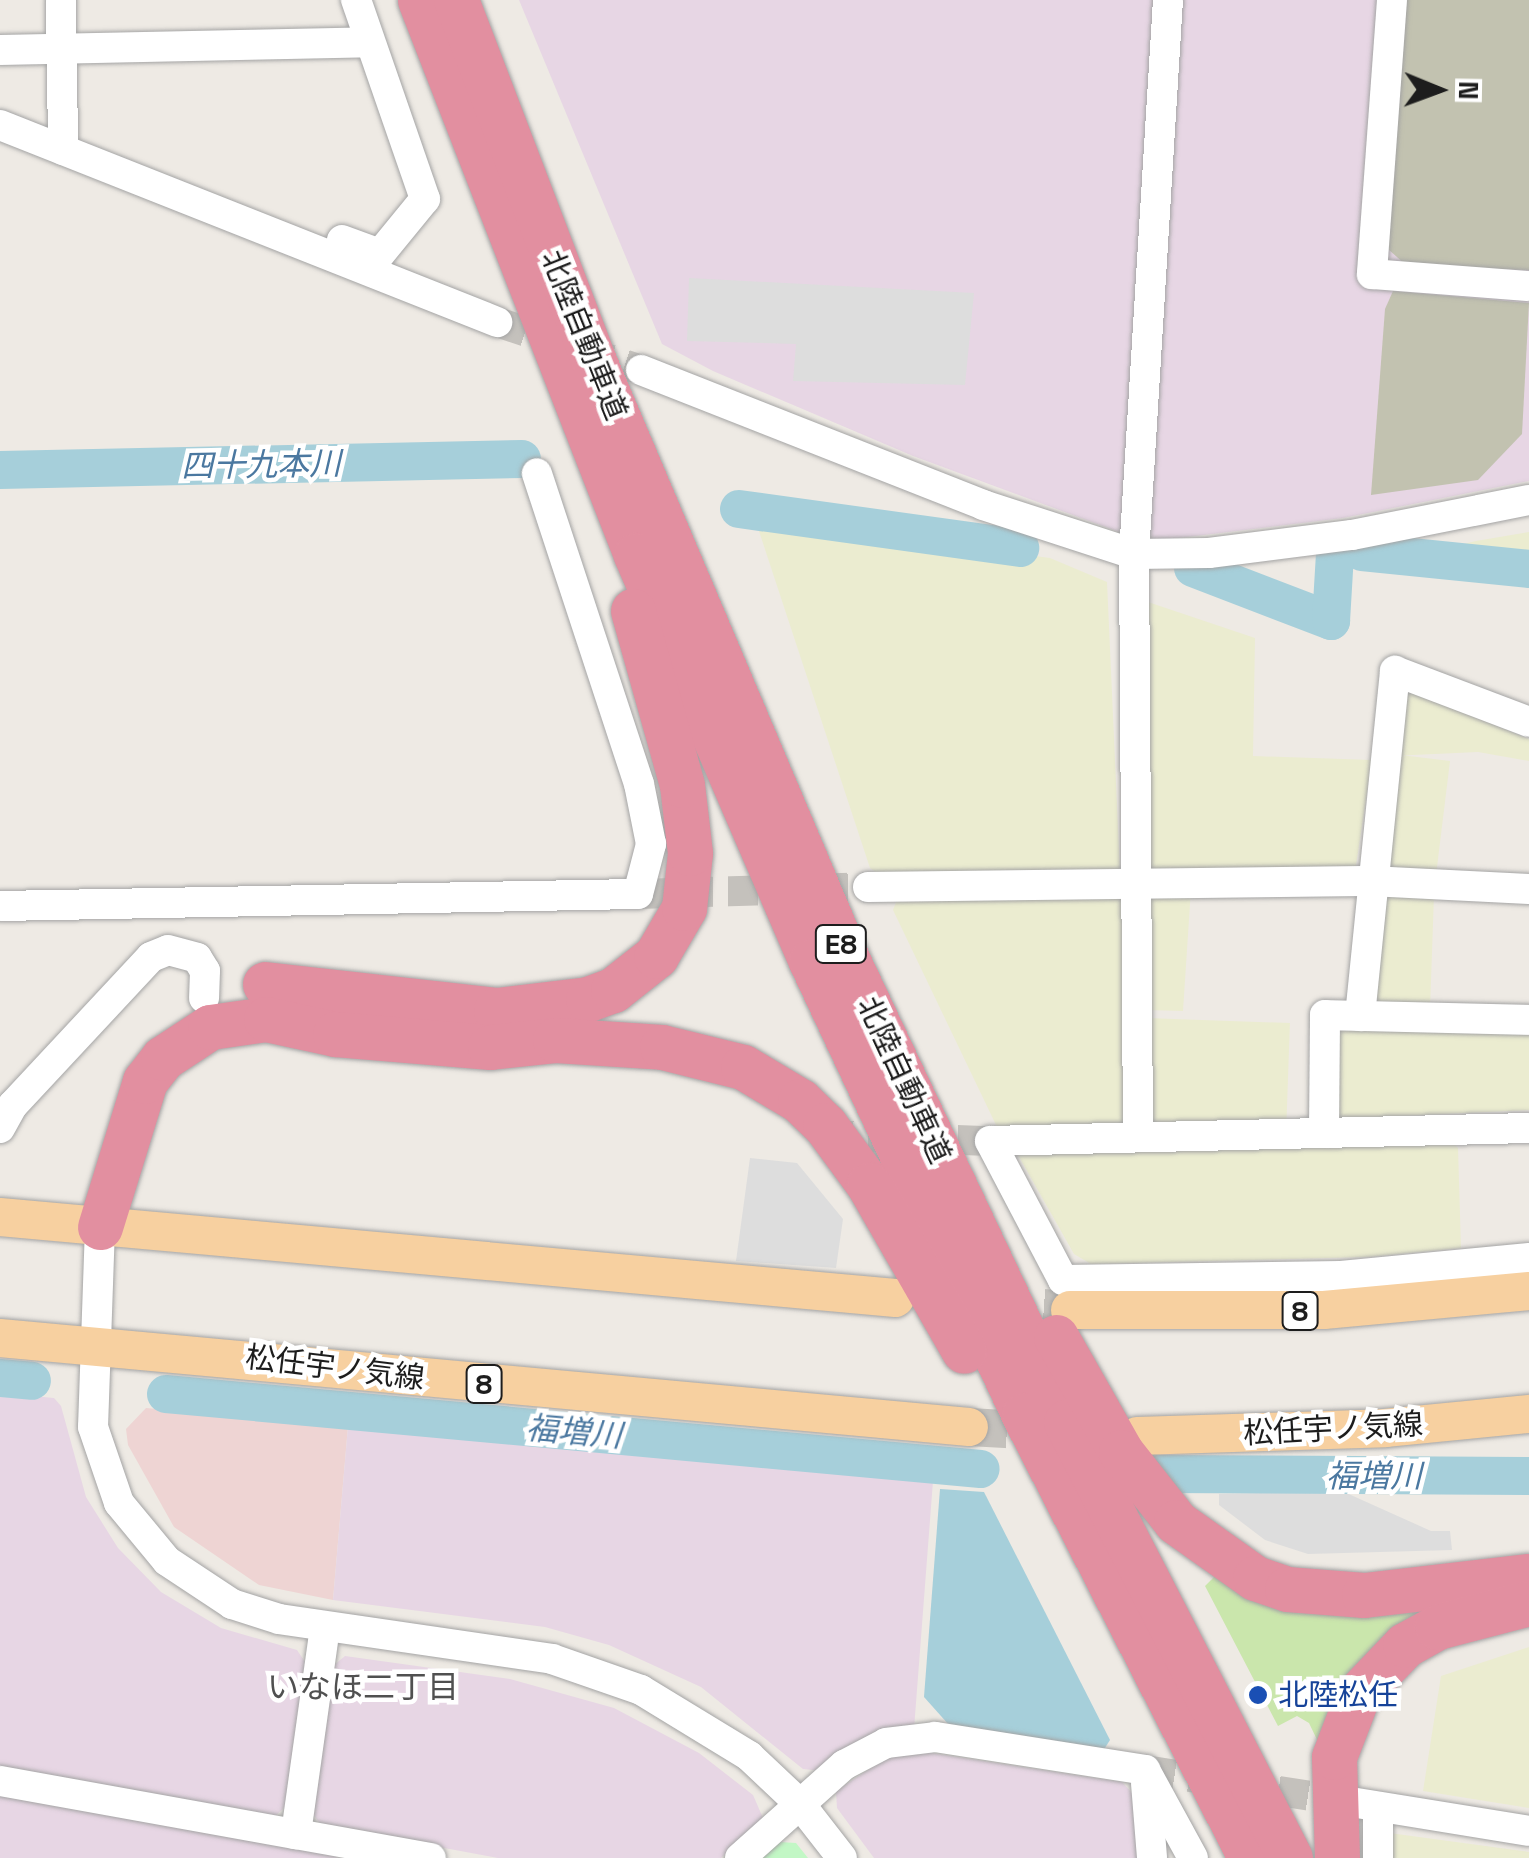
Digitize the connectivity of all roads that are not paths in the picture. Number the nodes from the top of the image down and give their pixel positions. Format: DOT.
graph roads {
  1 [pos="61,0"];
  2 [pos="356,0"];
  3 [pos="420,0"];
  4 [pos="456,0"];
  5 [pos="1168,0"];
  6 [pos="1392,0"];
  7 [pos="368,42"];
  8 [pos="62,48"];
  9 [pos="0,50"];
  10 [pos="0,126"];
  11 [pos="63,150"];
  12 [pos="486,179"];
  13 [pos="204,206"];
  14 [pos="1529,286"];
  15 [pos="497,322"];
  16 [pos="641,370"];
  17 [pos="537,472"];
  18 [pos="1529,500"];
  19 [pos="1134,554"];
  20 [pos="1529,722"];
  21 [pos="1133,881"];
  22 [pos="1370,881"];
  23 [pos="868,888"];
  24 [pos="1529,888"];
  25 [pos="0,906"];
  26 [pos="849,963"];
  27 [pos="204,998"];
  28 [pos="266,1001"];
  29 [pos="1360,1016"];
  30 [pos="1529,1020"];
  31 [pos="555,1022"];
  32 [pos="0,1128"];
  33 [pos="1529,1128"];
  34 [pos="1324,1132"];
  35 [pos="1138,1136"];
  36 [pos="0,1217"];
  37 [pos="100,1227"];
  38 [pos="1529,1258"];
  39 [pos="1529,1291"];
  40 [pos="894,1298"];
  41 [pos="1070,1310"];
  42 [pos="0,1338"];
  43 [pos="92,1345"];
  44 [pos="1529,1414"];
  45 [pos="970,1428"];
  46 [pos="1137,1436"];
  47 [pos="1529,1576"];
  48 [pos="1529,1604"];
  49 [pos="325,1626"];
  50 [pos="1148,1663"];
  51 [pos="1146,1770"];
  52 [pos="0,1782"];
  53 [pos="800,1804"];
  54 [pos="1529,1831"];
  55 [pos="296,1834"];
  56 [pos="431,1858"];
  57 [pos="740,1858"];
  58 [pos="842,1858"];
  59 [pos="1152,1858"];
  60 [pos="1193,1858"];
  61 [pos="1251,1858"];
  62 [pos="1290,1858"];
  63 [pos="1337,1858"];
  64 [pos="1378,1858"];
  1 -- 8 [label="street"];
  2 -- 7 [label="street"];
  3 -- 12 [label="highway, 北陸自動車道 / E8"];
  4 -- 26 [label="highway, 北陸自動車道 / E8"];
  5 -- 19 [label="street"];
  6 -- 14 [label="street"];
  7 -- 8 [label="street"];
  7 -- 13 [label="street"];
  8 -- 9 [label="street"];
  8 -- 11 [label="street"];
  10 -- 11 [label="street"];
  11 -- 13 [label="street"];
  12 -- 31 [label="highway"];
  12 -- 50 [label="highway, 北陸自動車道 / E8"];
  13 -- 15 [label="street"];
  16 -- 19 [label="street"];
  17 -- 25 [label="street"];
  18 -- 19 [label="street"];
  19 -- 21 [label="street"];
  20 -- 22 [label="street"];
  21 -- 22 [label="street"];
  21 -- 23 [label="street"];
  21 -- 35 [label="street"];
  22 -- 24 [label="street"];
  22 -- 29 [label="street"];
  26 -- 47 [label="highway"];
  26 -- 62 [label="highway, 北陸自動車道 / E8"];
  27 -- 28 [label="highway"];
  27 -- 32 [label="street"];
  27 -- 37 [label="highway"];
  28 -- 31 [label="highway"];
  28 -- 31 [label="highway"];
  28 -- 37 [label="highway"];
  29 -- 30 [label="street"];
  29 -- 34 [label="street"];
  31 -- 50 [label="highway"];
  33 -- 34 [label="street"];
  34 -- 35 [label="street"];
  35 -- 38 [label="street"];
  36 -- 37 [label="main road"];
  37 -- 40 [label="main road"];
  37 -- 43 [label="street"];
  39 -- 41 [label="main road, 8"];
  42 -- 43 [label="main road, 松任宇ノ気線 / 8"];
  43 -- 45 [label="main road, 松任宇ノ気線 / 8"];
  43 -- 49 [label="street"];
  44 -- 46 [label="main road, 松任宇ノ気線"];
  48 -- 63 [label="highway"];
  49 -- 53 [label="street"];
  49 -- 55 [label="street"];
  50 -- 61 [label="highway, 北陸自動車道 / E8"];
  51 -- 53 [label="street"];
  51 -- 59 [label="street"];
  51 -- 60 [label="street"];
  52 -- 55 [label="street"];
  53 -- 57 [label="street"];
  53 -- 58 [label="street"];
  54 -- 64 [label="street"];
  55 -- 56 [label="street"];
}
